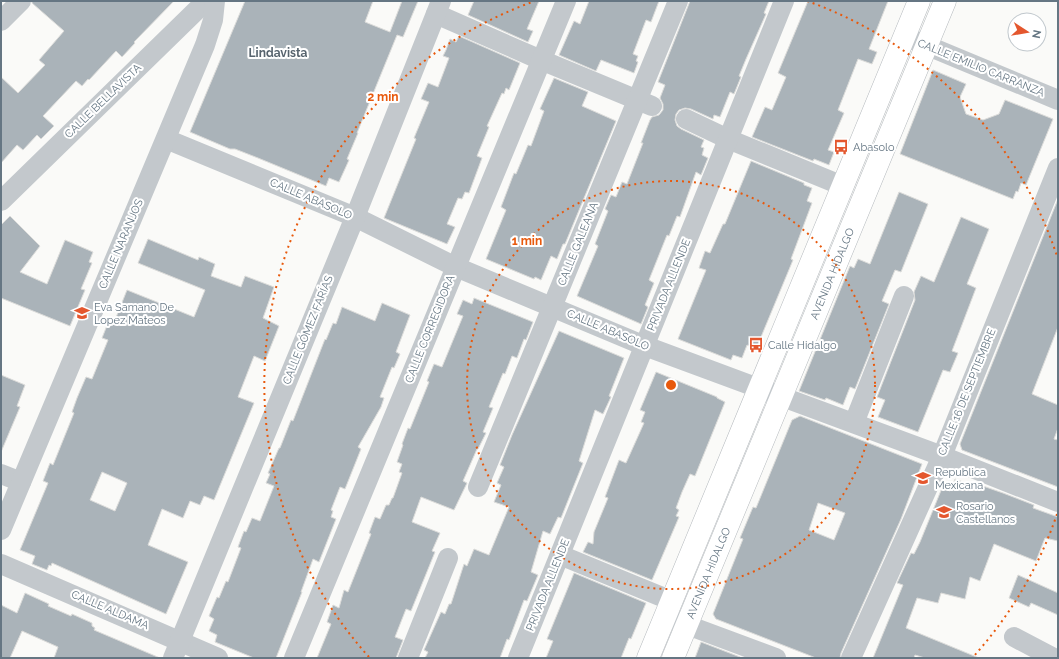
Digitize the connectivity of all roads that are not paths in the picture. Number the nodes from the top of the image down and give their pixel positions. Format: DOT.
graph roads {
  1 [pos="21,1"];
  2 [pos="206,1"];
  3 [pos="215,1"];
  4 [pos="566,1"];
  5 [pos="678,1"];
  6 [pos="784,1"];
  7 [pos="919,1"];
  8 [pos="945,1"];
  9 [pos="438,7"];
  10 [pos="1,21"];
  11 [pos="904,36"];
  12 [pos="926,46"];
  13 [pos="541,60"];
  14 [pos="1058,100"];
  15 [pos="645,103"];
  16 [pos="686,119"];
  17 [pos="166,139"];
  18 [pos="728,139"];
  19 [pos="1058,168"];
  20 [pos="843,186"];
  21 [pos="1,201"];
  22 [pos="355,217"];
  23 [pos="456,267"];
  24 [pos="904,296"];
  25 [pos="552,307"];
  26 [pos="644,346"];
  27 [pos="760,388"];
  28 [pos="782,396"];
  29 [pos="854,423"];
  30 [pos="942,456"];
  31 [pos="1,474"];
  32 [pos="21,482"];
  33 [pos="478,487"];
  34 [pos="1058,502"];
  35 [pos="1,530"];
  36 [pos="560,555"];
  37 [pos="448,558"];
  38 [pos="1,564"];
  39 [pos="669,609"];
  40 [pos="687,624"];
  41 [pos="1014,637"];
  42 [pos="177,649"];
  43 [pos="218,658"];
  44 [pos="294,658"];
  45 [pos="408,658"];
  46 [pos="518,658"];
  47 [pos="648,658"];
  48 [pos="673,658"];
  49 [pos="776,658"];
  50 [pos="852,658"];
  51 [pos="1054,658"];
  1 -- 10 [label="street"];
  2 -- 21 [label="street, CALLE BELLAVISTA"];
  3 -- 17 [label="street, CALLE NARANJOS"];
  4 -- 13 [label="street, CALLE CORREGIDORA"];
  5 -- 15 [label="street, CALLE GALEANA"];
  6 -- 18 [label="street, PRIVADA ALLENDE"];
  7 -- 11 [label="main road, AVENIDA HIDALGO"];
  8 -- 12 [label="main road, AVENIDA HIDALGO"];
  9 -- 13 [label="street"];
  9 -- 22 [label="street, CALLE GÓMEZ FARÍAS"];
  11 -- 12 [label="street, CALLE EMILIO CARRANZA"];
  11 -- 20 [label="main road, AVENIDA HIDALGO"];
  12 -- 14 [label="street, CALLE EMILIO CARRANZA"];
  12 -- 28 [label="main road, AVENIDA HIDALGO"];
  13 -- 15 [label="street"];
  13 -- 23 [label="street, CALLE CORREGIDORA"];
  15 -- 25 [label="street, CALLE GALEANA"];
  16 -- 18 [label="street"];
  17 -- 22 [label="street, CALLE ABASOLO"];
  17 -- 32 [label="street, CALLE NARANJOS"];
  18 -- 20 [label="street"];
  18 -- 26 [label="street, PRIVADA ALLENDE"];
  19 -- 30 [label="street, CALLE 16 DE SEPTIEMBRE"];
  20 -- 27 [label="main road, AVENIDA HIDALGO"];
  22 -- 23 [label="street, CALLE ABASOLO"];
  22 -- 42 [label="street, CALLE GÓMEZ FARÍAS"];
  23 -- 25 [label="street, CALLE ABASOLO"];
  23 -- 44 [label="street, CALLE CORREGIDORA"];
  24 -- 29 [label="street"];
  25 -- 26 [label="street, CALLE ABASOLO"];
  25 -- 33 [label="street, CALLE GALEANA"];
  26 -- 27 [label="street, CALLE ABASOLO"];
  26 -- 36 [label="street, PRIVADA ALLENDE"];
  27 -- 28 [label="street, CALLE ABASOLO"];
  27 -- 39 [label="main road, AVENIDA HIDALGO"];
  28 -- 29 [label="street, CALLE ABASOLO"];
  28 -- 40 [label="main road, AVENIDA HIDALGO"];
  29 -- 30 [label="street, CALLE ABASOLO"];
  30 -- 34 [label="street, CALLE ABASOLO"];
  30 -- 50 [label="street, CALLE 16 DE SEPTIEMBRE"];
  31 -- 32 [label="street"];
  32 -- 35 [label="street, CALLE NARANJOS"];
  36 -- 39 [label="street"];
  36 -- 46 [label="street, PRIVADA ALLENDE"];
  37 -- 45 [label="street"];
  38 -- 42 [label="street, CALLE ALDAMA"];
  39 -- 40 [label="street"];
  39 -- 47 [label="main road, AVENIDA HIDALGO"];
  40 -- 48 [label="main road, AVENIDA HIDALGO"];
  40 -- 49 [label="street"];
  41 -- 51 [label="street"];
  42 -- 43 [label="street, CALLE ALDAMA"];
}
